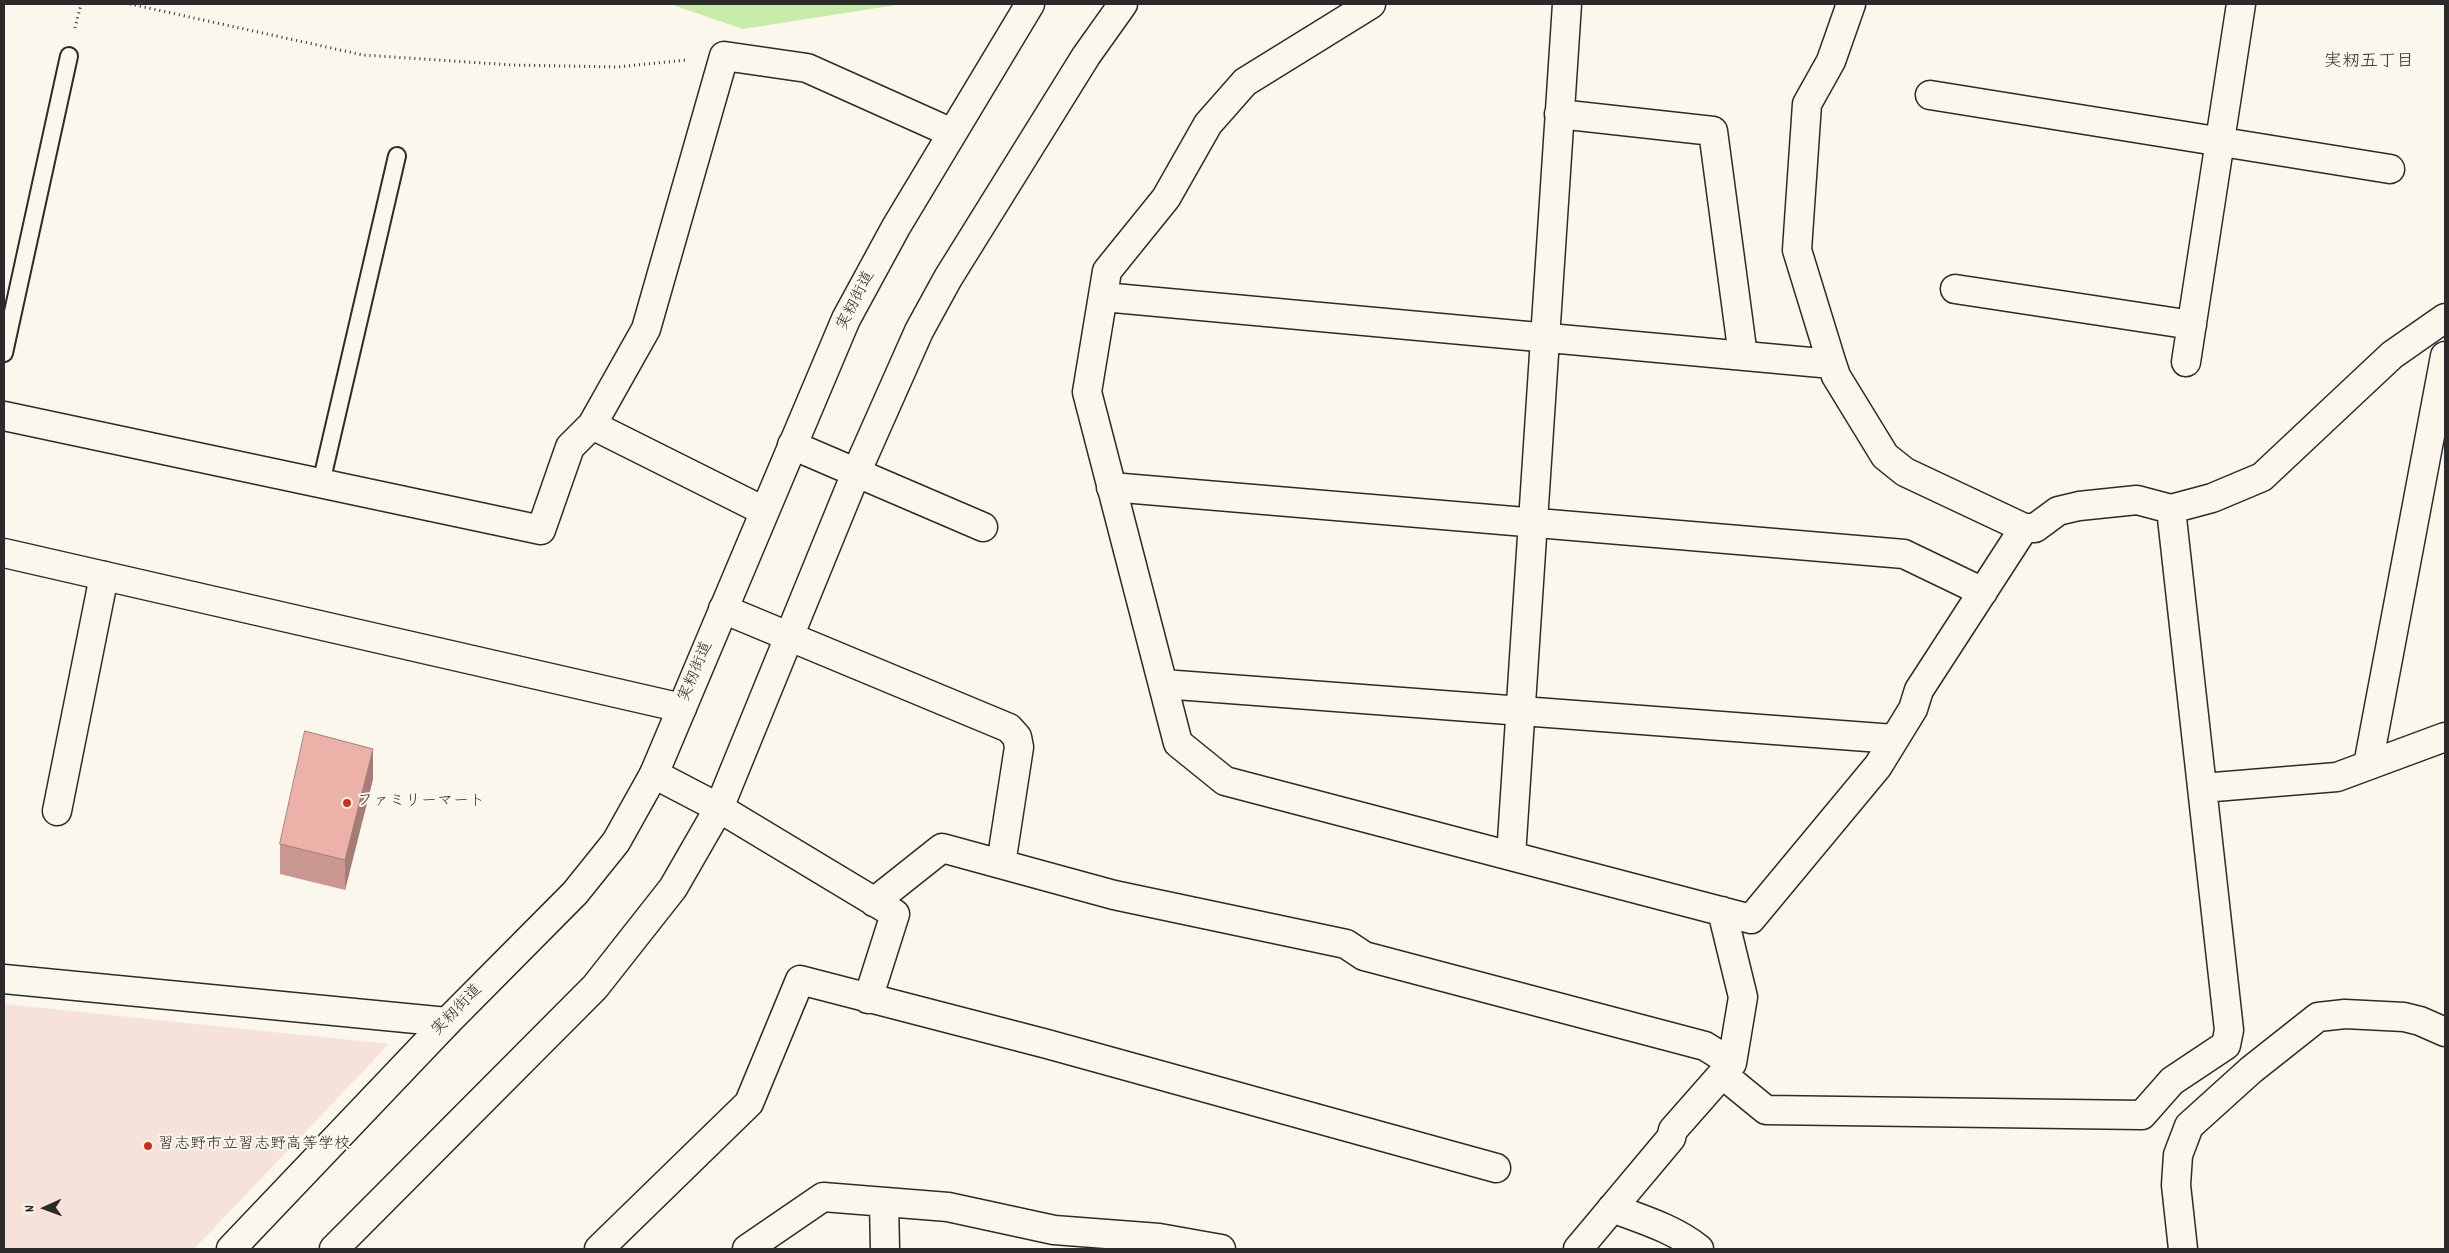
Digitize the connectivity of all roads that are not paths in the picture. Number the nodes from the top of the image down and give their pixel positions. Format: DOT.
graph roads {
  1 [pos="1030,4"];
  2 [pos="1123,4"];
  3 [pos="1372,4"];
  4 [pos="1567,4"];
  5 [pos="1851,4"];
  6 [pos="2241,4"];
  7 [pos="69,56"];
  8 [pos="1930,95"];
  9 [pos="1560,114"];
  10 [pos="952,133"];
  11 [pos="2220,141"];
  12 [pos="397,156"];
  13 [pos="2390,169"];
  14 [pos="1955,289"];
  15 [pos="1103,297"];
  16 [pos="2445,318"];
  17 [pos="2192,325"];
  18 [pos="1545,337"];
  19 [pos="4,353"];
  20 [pos="1743,356"];
  21 [pos="2445,356"];
  22 [pos="2186,362"];
  23 [pos="1832,364"];
  24 [pos="4,416"];
  25 [pos="592,425"];
  26 [pos="792,445"];
  27 [pos="856,473"];
  28 [pos="321,484"];
  29 [pos="1112,487"];
  30 [pos="2171,509"];
  31 [pos="764,511"];
  32 [pos="1533,523"];
  33 [pos="983,528"];
  34 [pos="2024,528"];
  35 [pos="4,554"];
  36 [pos="104,576"];
  37 [pos="1983,592"];
  38 [pos="723,608"];
  39 [pos="789,636"];
  40 [pos="1163,684"];
  41 [pos="682,708"];
  42 [pos="1520,712"];
  43 [pos="2445,737"];
  44 [pos="1894,739"];
  45 [pos="2368,765"];
  46 [pos="654,774"];
  47 [pos="2202,788"];
  48 [pos="719,808"];
  49 [pos="57,811"];
  50 [pos="1511,856"];
  51 [pos="1001,864"];
  52 [pos="874,902"];
  53 [pos="1722,911"];
  54 [pos="4,979"];
  55 [pos="868,999"];
  56 [pos="447,1022"];
  57 [pos="2445,1032"];
  58 [pos="1727,1069"];
  59 [pos="2155,1100"];
  60 [pos="2189,1126"];
  61 [pos="1496,1168"];
  62 [pos="884,1202"];
  63 [pos="1612,1208"];
  64 [pos="1097,1241"];
  65 [pos="351,1244"];
  66 [pos="231,1249"];
  67 [pos="599,1249"];
  68 [pos="746,1249"];
  69 [pos="885,1249"];
  70 [pos="1221,1249"];
  71 [pos="1578,1249"];
  72 [pos="1699,1249"];
  73 [pos="2183,1249"];
  1 -- 10 [label="street, 実籾街道"];
  2 -- 27 [label="street"];
  3 -- 15 [label="street"];
  4 -- 9 [label="street"];
  5 -- 23 [label="street"];
  6 -- 11 [label="street"];
  7 -- 19 [label="lane"];
  8 -- 11 [label="street"];
  9 -- 18 [label="street"];
  9 -- 20 [label="street"];
  10 -- 25 [label="street"];
  10 -- 26 [label="street, 実籾街道"];
  11 -- 13 [label="street"];
  11 -- 17 [label="street"];
  12 -- 28 [label="lane"];
  14 -- 17 [label="street"];
  15 -- 18 [label="street"];
  15 -- 29 [label="street"];
  16 -- 30 [label="street"];
  17 -- 22 [label="street"];
  18 -- 20 [label="street"];
  18 -- 32 [label="street"];
  20 -- 23 [label="street"];
  21 -- 45 [label="street"];
  23 -- 34 [label="street"];
  24 -- 28 [label="street"];
  25 -- 28 [label="street"];
  25 -- 31 [label="street"];
  26 -- 27 [label="street"];
  26 -- 31 [label="street, 実籾街道"];
  27 -- 33 [label="street"];
  27 -- 39 [label="street"];
  29 -- 32 [label="street"];
  29 -- 40 [label="street"];
  30 -- 34 [label="street"];
  30 -- 47 [label="street"];
  31 -- 38 [label="street, 実籾街道"];
  32 -- 37 [label="street"];
  32 -- 42 [label="street"];
  34 -- 37 [label="street"];
  35 -- 36 [label="street"];
  36 -- 41 [label="street"];
  36 -- 49 [label="street"];
  37 -- 44 [label="street"];
  38 -- 39 [label="street"];
  38 -- 41 [label="street, 実籾街道"];
  39 -- 48 [label="street"];
  39 -- 51 [label="street"];
  40 -- 42 [label="street"];
  40 -- 50 [label="street"];
  41 -- 46 [label="street, 実籾街道"];
  42 -- 44 [label="street"];
  42 -- 50 [label="street"];
  43 -- 45 [label="street"];
  44 -- 53 [label="street"];
  45 -- 47 [label="street"];
  46 -- 48 [label="street"];
  46 -- 56 [label="street, 実籾街道"];
  47 -- 59 [label="street"];
  48 -- 52 [label="street"];
  48 -- 65 [label="street"];
  50 -- 53 [label="street"];
  51 -- 52 [label="street"];
  51 -- 58 [label="street"];
  52 -- 55 [label="street"];
  53 -- 58 [label="street"];
  54 -- 56 [label="street"];
  55 -- 61 [label="street"];
  55 -- 67 [label="street"];
  56 -- 66 [label="street, 実籾街道"];
  57 -- 60 [label="street"];
  58 -- 59 [label="street"];
  58 -- 63 [label="street"];
  59 -- 60 [label="street"];
  60 -- 73 [label="street"];
  62 -- 64 [label="street"];
  62 -- 68 [label="street"];
  62 -- 69 [label="street"];
  63 -- 71 [label="street"];
  63 -- 72 [label="street"];
  64 -- 70 [label="street"];
}
